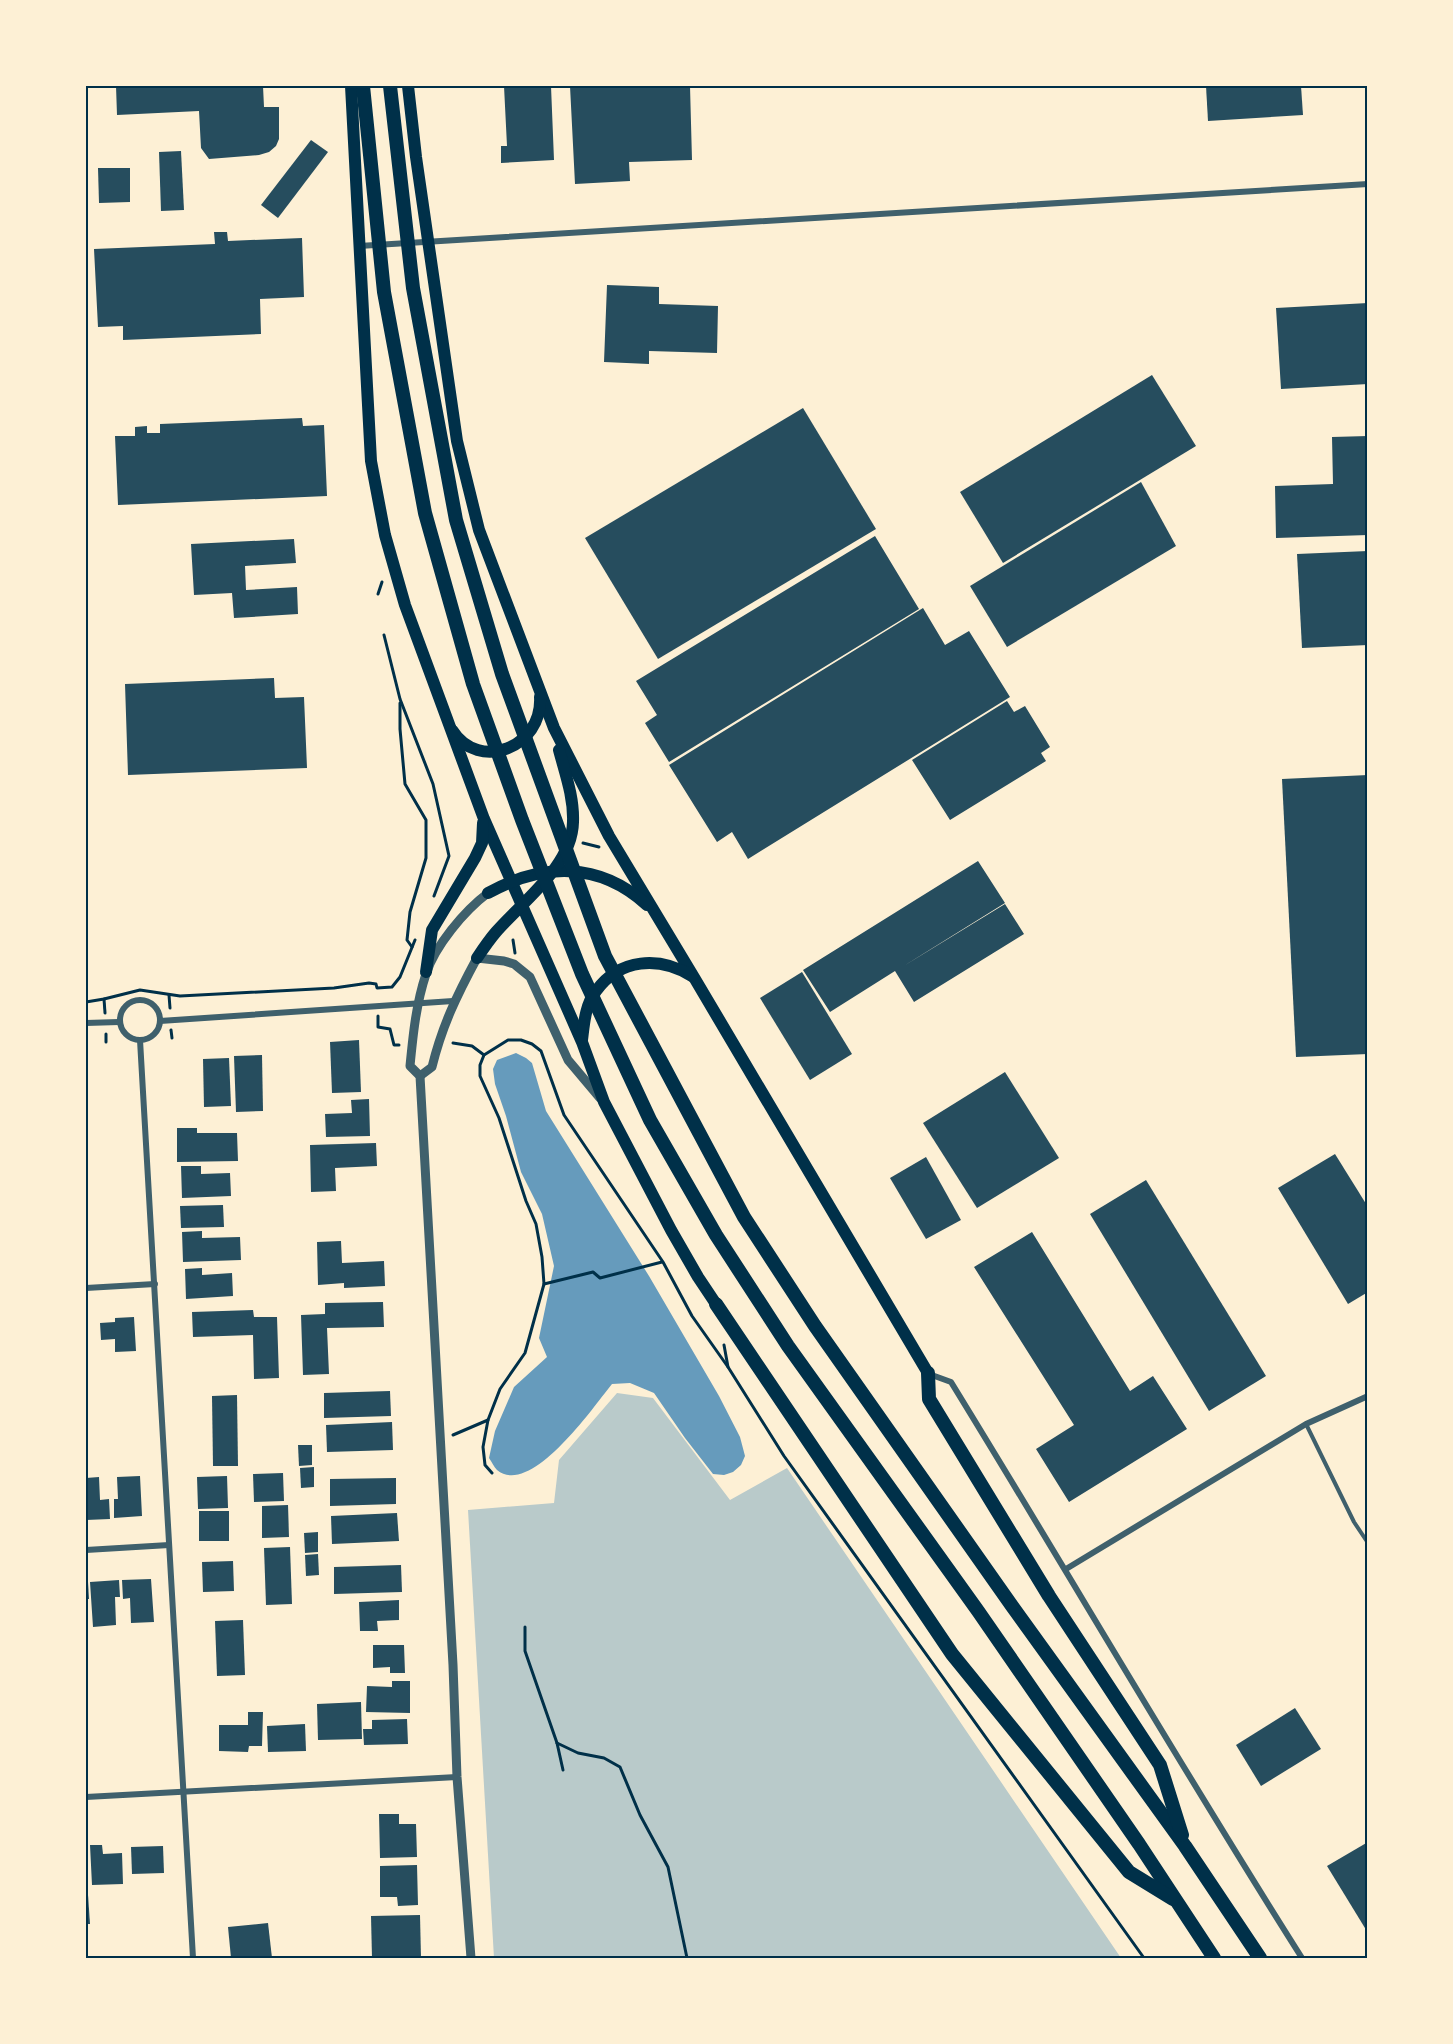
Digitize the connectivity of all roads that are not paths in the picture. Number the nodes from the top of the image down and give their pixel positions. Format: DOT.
graph roads {
  1 [pos="351,86"];
  2 [pos="363,86"];
  3 [pos="390,86"];
  4 [pos="408,86"];
  5 [pos="1368,184"];
  6 [pos="429,240"];
  7 [pos="359,246"];
  8 [pos="540,693"];
  9 [pos="447,722"];
  10 [pos="554,728"];
  11 [pos="484,819"];
  12 [pos="553,872"];
  13 [pos="511,880"];
  14 [pos="488,893"];
  15 [pos="522,905"];
  16 [pos="477,958"];
  17 [pos="426,972"];
  18 [pos="695,979"];
  19 [pos="453,1001"];
  20 [pos="418,1003"];
  21 [pos="160,1021"];
  22 [pos="119,1022"];
  23 [pos="86,1023"];
  24 [pos="140,1041"];
  25 [pos="582,1042"];
  26 [pos="420,1076"];
  27 [pos="604,1102"];
  28 [pos="155,1284"];
  29 [pos="86,1288"];
  30 [pos="716,1304"];
  31 [pos="928,1373"];
  32 [pos="1368,1396"];
  33 [pos="1306,1424"];
  34 [pos="1368,1543"];
  35 [pos="169,1545"];
  36 [pos="86,1550"];
  37 [pos="1066,1569"];
  38 [pos="457,1777"];
  39 [pos="183,1791"];
  40 [pos="86,1797"];
  41 [pos="1185,1846"];
  42 [pos="1178,1901"];
  43 [pos="193,1959"];
  44 [pos="471,1959"];
  45 [pos="1214,1959"];
  46 [pos="1260,1959"];
  47 [pos="1302,1959"];
  1 -- 7 [label="highway"];
  2 -- 42 [label="highway"];
  3 -- 41 [label="highway"];
  4 -- 6 [label="highway"];
  5 -- 6 [label="street"];
  6 -- 7 [label="street"];
  6 -- 8 [label="highway"];
  7 -- 9 [label="highway"];
  8 -- 9 [label="highway"];
  8 -- 10 [label="highway"];
  9 -- 11 [label="highway"];
  10 -- 12 [label="highway"];
  10 -- 18 [label="highway"];
  11 -- 13 [label="highway"];
  11 -- 17 [label="highway"];
  12 -- 13 [label="highway"];
  12 -- 15 [label="highway"];
  12 -- 18 [label="highway"];
  13 -- 14 [label="highway"];
  13 -- 15 [label="highway"];
  14 -- 17 [label="street"];
  15 -- 16 [label="highway"];
  15 -- 25 [label="highway"];
  16 -- 19 [label="street"];
  16 -- 27 [label="street"];
  17 -- 20 [label="street"];
  18 -- 25 [label="highway"];
  18 -- 31 [label="highway"];
  19 -- 20 [label="street"];
  19 -- 26 [label="street"];
  20 -- 21 [label="street"];
  20 -- 26 [label="street"];
  21 -- 22 [label="street"];
  21 -- 24 [label="street"];
  22 -- 23 [label="street"];
  22 -- 24 [label="street"];
  24 -- 28 [label="street"];
  25 -- 27 [label="highway"];
  26 -- 38 [label="street"];
  27 -- 30 [label="highway"];
  28 -- 29 [label="street"];
  28 -- 35 [label="street"];
  30 -- 42 [label="highway"];
  31 -- 37 [label="street"];
  31 -- 41 [label="highway"];
  32 -- 33 [label="street"];
  33 -- 34 [label="lane"];
  33 -- 37 [label="street"];
  35 -- 36 [label="street"];
  35 -- 39 [label="street"];
  37 -- 47 [label="street"];
  38 -- 39 [label="street"];
  38 -- 44 [label="street"];
  39 -- 40 [label="street"];
  39 -- 43 [label="street"];
  41 -- 46 [label="highway"];
  42 -- 45 [label="highway"];
}
